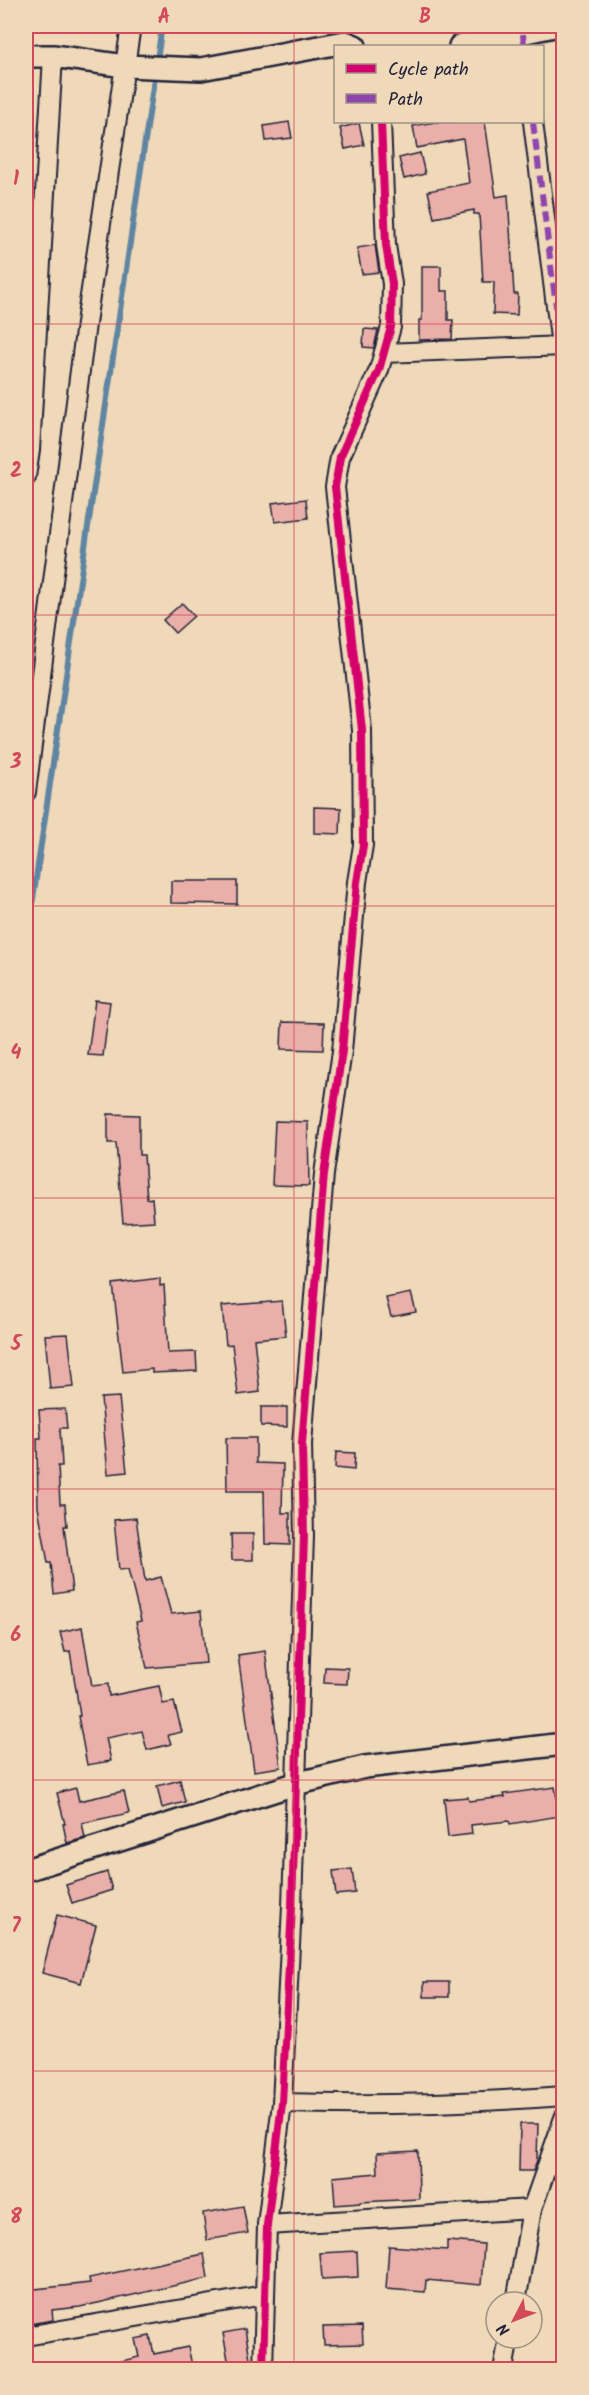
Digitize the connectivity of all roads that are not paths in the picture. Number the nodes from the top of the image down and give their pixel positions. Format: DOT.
graph roads {
  1 [pos="131,26"];
  2 [pos="554,26"];
  3 [pos="523,40"];
  4 [pos="352,45"];
  5 [pos="470,45"];
  6 [pos="26,56"];
  7 [pos="53,56"];
  8 [pos="134,67"];
  9 [pos="381,123"];
  10 [pos="534,123"];
  11 [pos="562,346"];
  12 [pos="384,353"];
  13 [pos="26,477"];
  14 [pos="26,792"];
  15 [pos="564,1744"];
  16 [pos="295,1784"];
  17 [pos="26,1870"];
  18 [pos="564,2096"];
  19 [pos="282,2103"];
  20 [pos="564,2118"];
  21 [pos="532,2209"];
  22 [pos="267,2225"];
  23 [pos="518,2290"];
  24 [pos="264,2295"];
  25 [pos="26,2336"];
  26 [pos="507,2350"];
  27 [pos="263,2370"];
  28 [pos="503,2370"];
  1 -- 8 [label="street"];
  2 -- 3 [label="street"];
  3 -- 5 [label="street"];
  4 -- 8 [label="street"];
  6 -- 7 [label="street"];
  7 -- 8 [label="street"];
  7 -- 13 [label="street"];
  8 -- 14 [label="street"];
  9 -- 12 [label="street"];
  10 -- 11 [label="street"];
  11 -- 12 [label="street"];
  12 -- 16 [label="street"];
  15 -- 16 [label="street"];
  16 -- 17 [label="street"];
  16 -- 19 [label="street"];
  18 -- 19 [label="street"];
  19 -- 22 [label="street"];
  20 -- 21 [label="street"];
  21 -- 22 [label="street"];
  21 -- 23 [label="street"];
  22 -- 24 [label="street"];
  24 -- 25 [label="street"];
  24 -- 27 [label="street"];
  26 -- 28 [label="street"];
}
